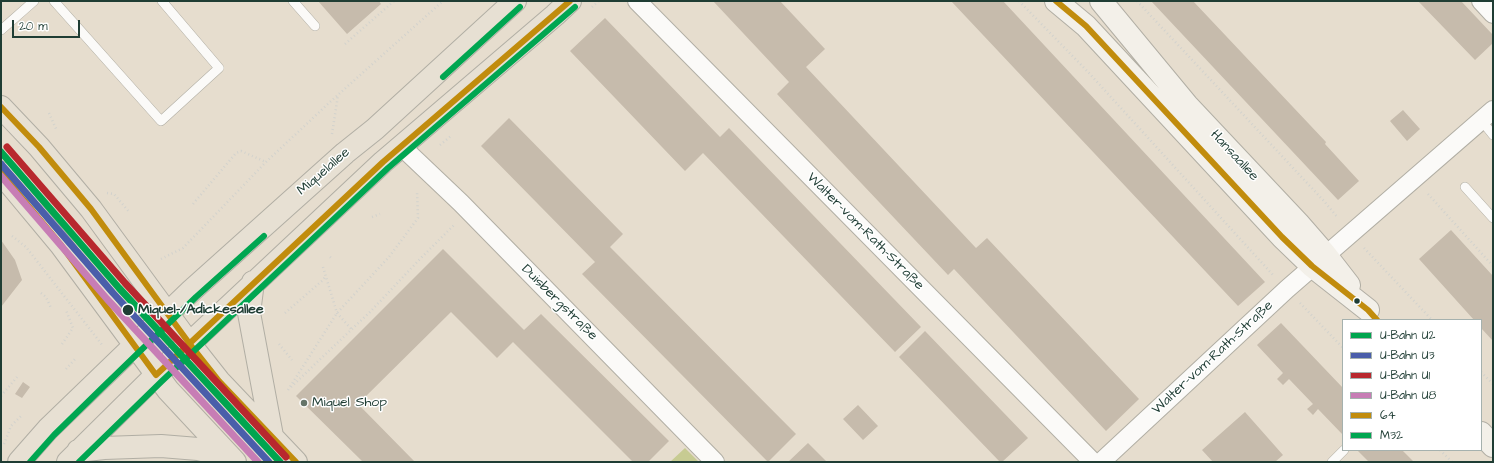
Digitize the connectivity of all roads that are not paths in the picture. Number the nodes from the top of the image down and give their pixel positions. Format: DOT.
graph roads {
  1 [pos="34,1"];
  2 [pos="54,1"];
  3 [pos="162,1"];
  4 [pos="293,1"];
  5 [pos="515,1"];
  6 [pos="570,1"];
  7 [pos="637,1"];
  8 [pos="1056,1"];
  9 [pos="1102,1"];
  10 [pos="1481,1"];
  11 [pos="1493,14"];
  12 [pos="315,26"];
  13 [pos="1,30"];
  14 [pos="1,107"];
  15 [pos="1487,115"];
  16 [pos="1493,135"];
  17 [pos="401,146"];
  18 [pos="1,172"];
  19 [pos="1465,187"];
  20 [pos="1493,218"];
  21 [pos="1319,260"];
  22 [pos="254,282"];
  23 [pos="168,313"];
  24 [pos="1372,315"];
  25 [pos="189,343"];
  26 [pos="134,345"];
  27 [pos="156,375"];
  28 [pos="1482,434"];
  29 [pos="272,436"];
  30 [pos="1493,446"];
  31 [pos="1343,451"];
  32 [pos="73,457"];
  33 [pos="233,459"];
  34 [pos="19,462"];
  35 [pos="296,462"];
  36 [pos="715,462"];
  37 [pos="1093,462"];
  38 [pos="1101,462"];
  39 [pos="1332,462"];
  1 -- 13 [label="lane"];
  2 -- 3 [label="lane"];
  4 -- 12 [label="lane"];
  5 -- 23 [label="main road, Miquelallee"];
  6 -- 17 [label="main road"];
  7 -- 37 [label="street, Walter-vom-Rath-Straße"];
  8 -- 21 [label="main road, Hansaallee"];
  9 -- 21 [label="main road, Hansaallee"];
  10 -- 11 [label="street"];
  14 -- 23 [label="main road"];
  15 -- 16 [label="lane"];
  15 -- 21 [label="street, Walter-vom-Rath-Straße"];
  17 -- 22 [label="main road"];
  17 -- 36 [label="street, Duisbergstraße"];
  18 -- 26 [label="main road"];
  19 -- 20 [label="lane"];
  21 -- 24 [label="main road, Hansaallee"];
  21 -- 38 [label="street, Walter-vom-Rath-Straße"];
  22 -- 25 [label="main road"];
  22 -- 29 [label="main road"];
  23 -- 25 [label="main road"];
  23 -- 26 [label="main road, Miquelallee"];
  25 -- 27 [label="main road"];
  25 -- 29 [label="main road"];
  26 -- 27 [label="main road"];
  26 -- 34 [label="main road, Miquelallee"];
  27 -- 32 [label="main road"];
  27 -- 33 [label="main road"];
  28 -- 30 [label="main road"];
  29 -- 35 [label="main road"];
  31 -- 39 [label="lane"];
  32 -- 33 [label="main road"];
}
